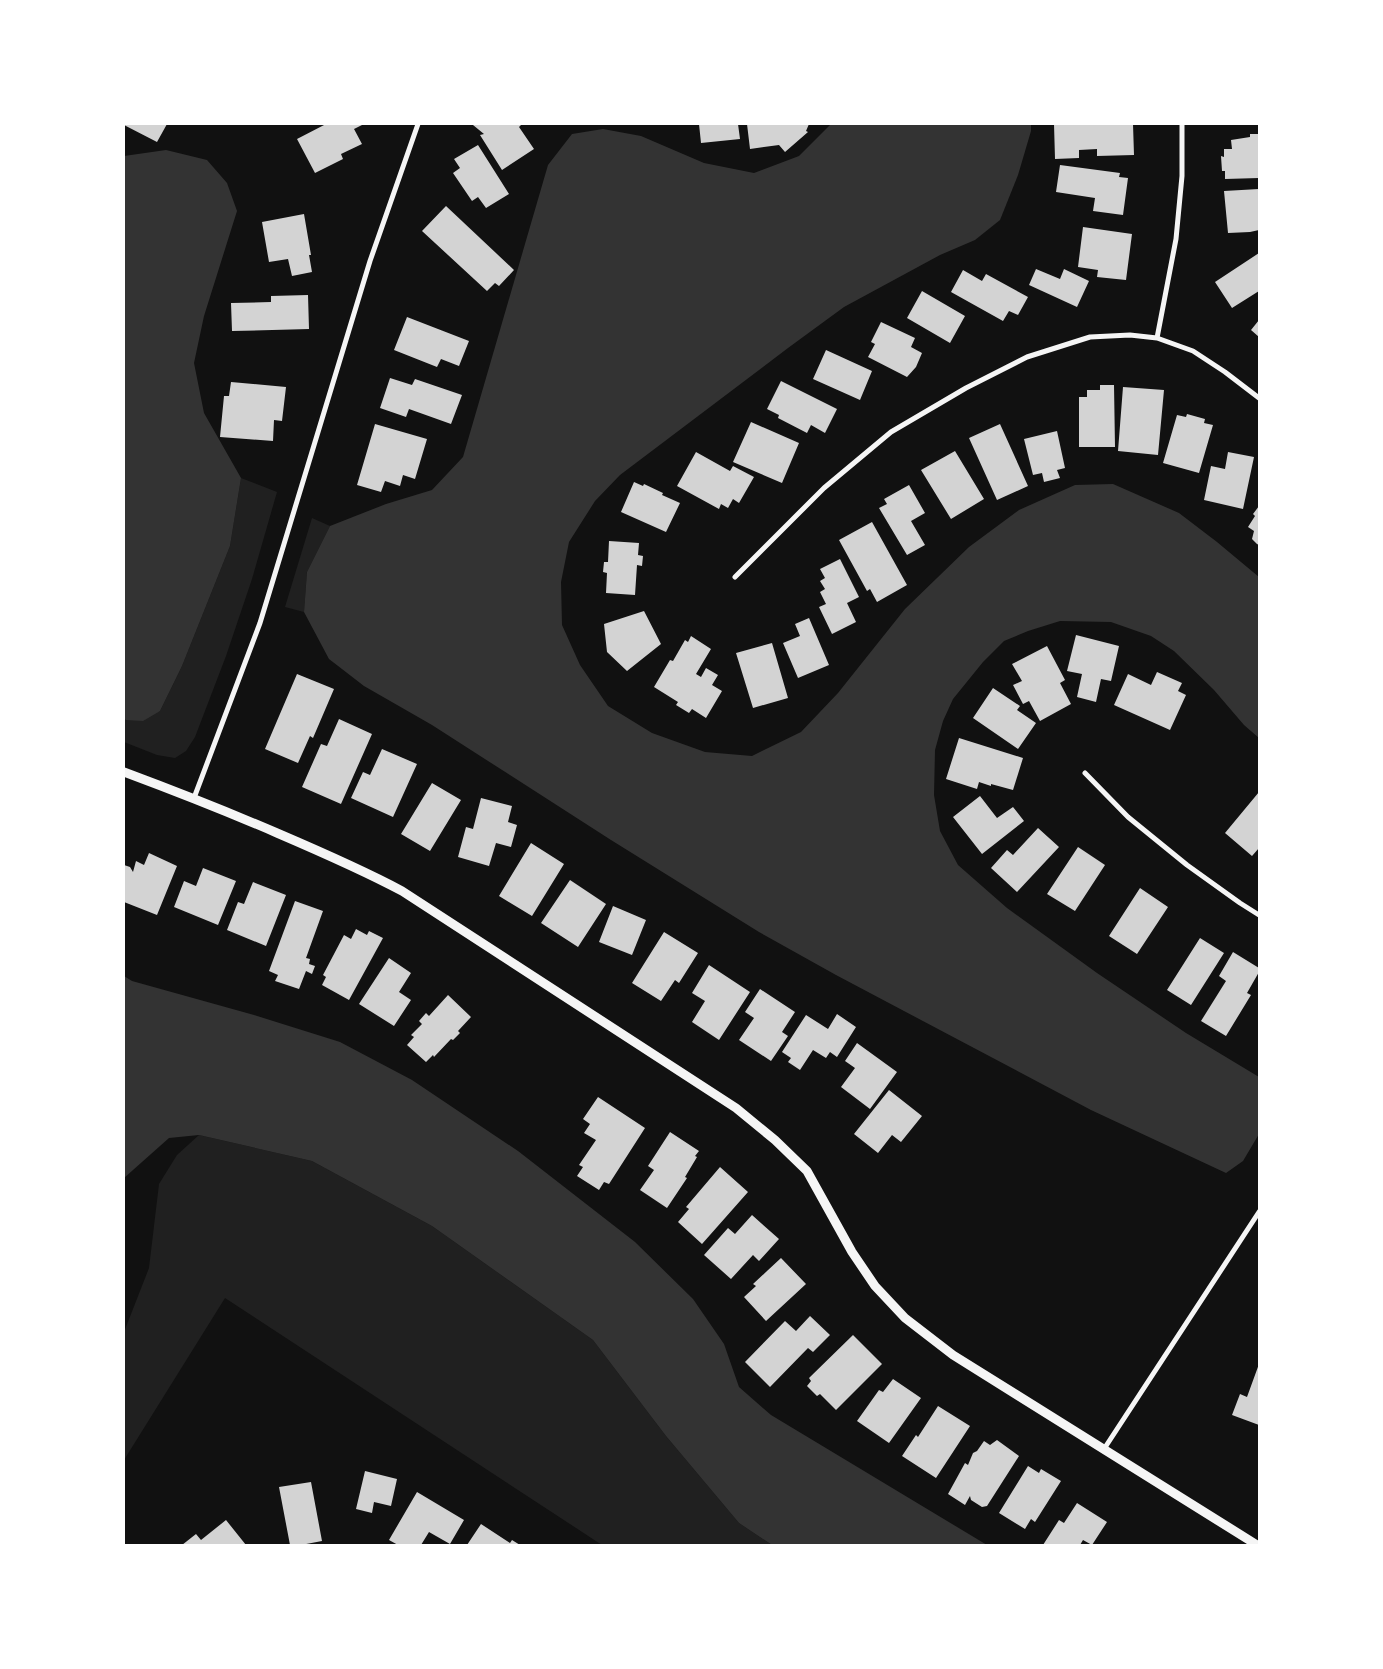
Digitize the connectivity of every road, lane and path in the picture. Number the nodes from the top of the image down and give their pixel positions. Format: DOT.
graph roads {
  1 [pos="418,124"];
  2 [pos="1182,124"];
  3 [pos="1157,338"];
  4 [pos="1259,398"];
  5 [pos="734,577"];
  6 [pos="124,772"];
  7 [pos="1085,773"];
  8 [pos="194,798"];
  9 [pos="1259,915"];
  10 [pos="1259,1212"];
  11 [pos="1104,1449"];
  12 [pos="1257,1545"];
  1 -- 8 [label="street"];
  2 -- 3 [label="street"];
  3 -- 4 [label="street"];
  3 -- 5 [label="street"];
  6 -- 8 [label="street"];
  7 -- 9 [label="street"];
  8 -- 11 [label="street"];
  10 -- 11 [label="street"];
  11 -- 12 [label="street"];
}
